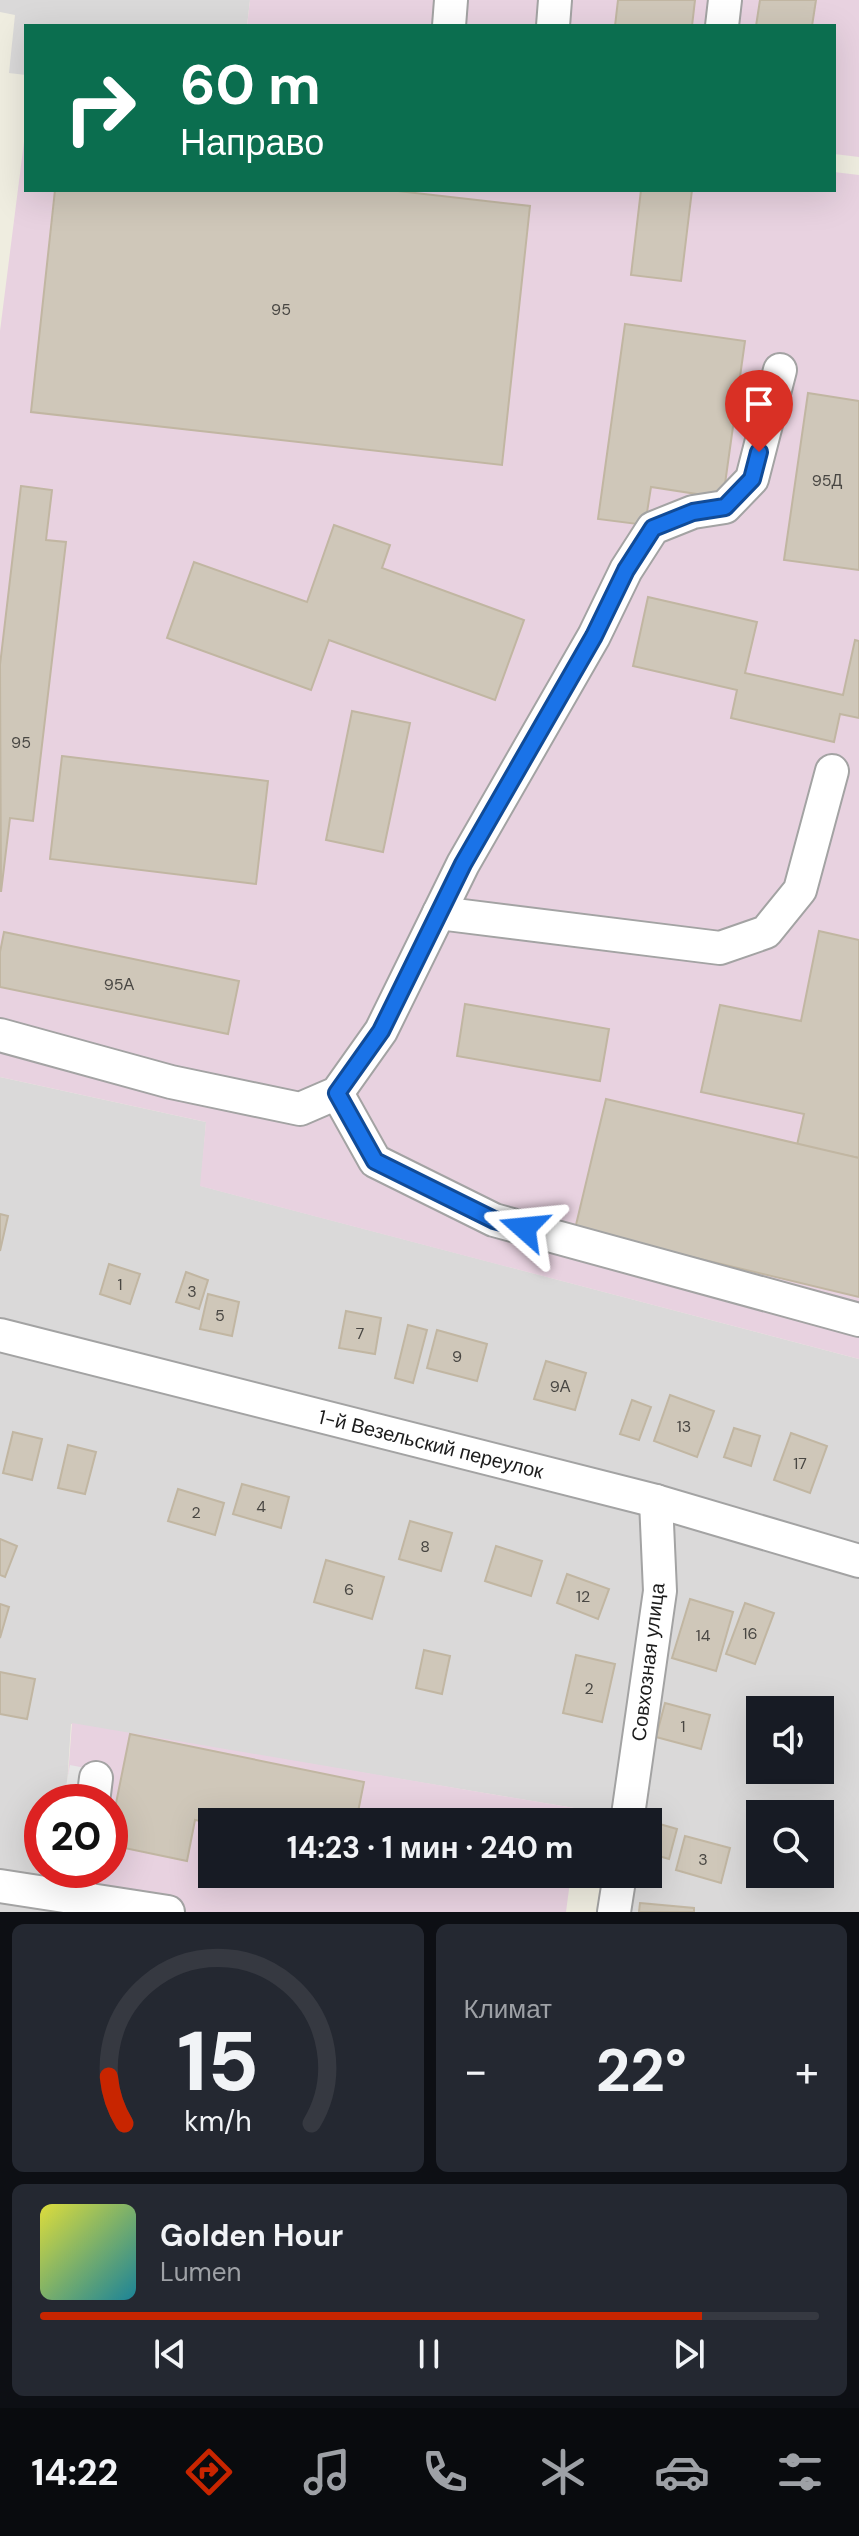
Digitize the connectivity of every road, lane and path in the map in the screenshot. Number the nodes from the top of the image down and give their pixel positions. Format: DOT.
graph roads {
  1 [pos="451,0"];
  2 [pos="555,0"];
  3 [pos="725,0"];
  4 [pos="449,24"];
  5 [pos="553,24"];
  6 [pos="722,24"];
  7 [pos="780,370"];
  8 [pos="832,771"];
  9 [pos="439,913"];
  10 [pos="0,1035"];
  11 [pos="337,1093"];
  12 [pos="859,1320"];
  13 [pos="0,1335"];
  14 [pos="656,1501"];
  15 [pos="859,1561"];
  16 [pos="629,1808"];
  17 [pos="0,1886"];
  18 [pos="24,1886"];
  19 [pos="90,1888"];
  20 [pos="618,1888"];
  21 [pos="168,1912"];
  22 [pos="614,1912"];
  1 -- 4 [label="street"];
  2 -- 5 [label="street"];
  3 -- 6 [label="street"];
  7 -- 9 [label="street"];
  8 -- 9 [label="street"];
  9 -- 11 [label="street"];
  10 -- 11 [label="street"];
  11 -- 12 [label="street"];
  13 -- 14 [label="street, 1-й Везельский переулок"];
  14 -- 15 [label="street, 1-й Везельский переулок"];
  14 -- 16 [label="street, Совхозная улица"];
  17 -- 18 [label="street"];
  19 -- 21 [label="street"];
  20 -- 22 [label="street"];
}
